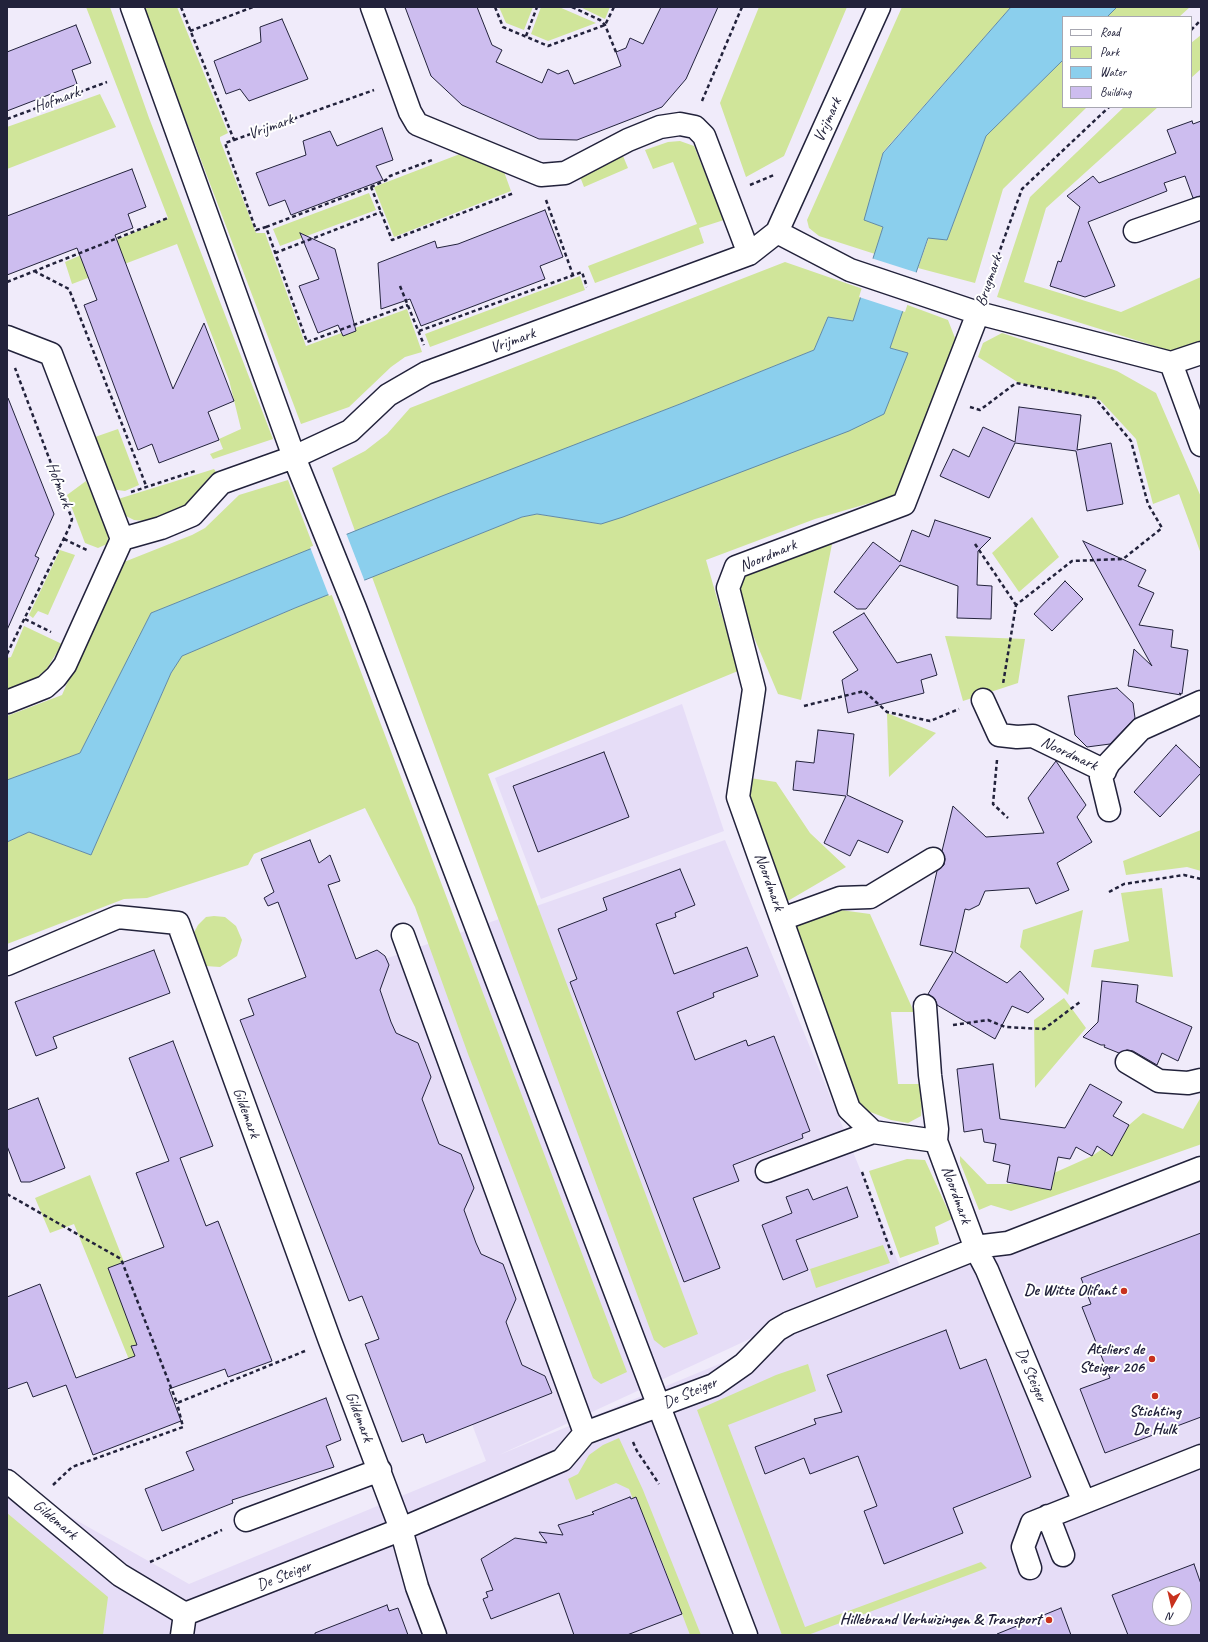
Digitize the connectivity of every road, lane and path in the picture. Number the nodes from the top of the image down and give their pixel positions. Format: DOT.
graph roads {
  1 [pos="132,7"];
  2 [pos="181,7"];
  3 [pos="253,7"];
  4 [pos="372,7"];
  5 [pos="495,7"];
  6 [pos="537,7"];
  7 [pos="572,7"];
  8 [pos="614,7"];
  9 [pos="742,7"];
  10 [pos="879,7"];
  11 [pos="1201,20"];
  12 [pos="605,25"];
  13 [pos="1192,29"];
  14 [pos="190,31"];
  15 [pos="526,36"];
  16 [pos="616,52"];
  17 [pos="398,81"];
  18 [pos="107,82"];
  19 [pos="1108,108"];
  20 [pos="7,119"];
  21 [pos="695,127"];
  22 [pos="234,140"];
  23 [pos="469,145"];
  24 [pos="540,179"];
  25 [pos="371,187"];
  26 [pos="1201,208"];
  27 [pos="381,212"];
  28 [pos="168,218"];
  29 [pos="266,227"];
  30 [pos="1135,231"];
  31 [pos="777,232"];
  32 [pos="275,253"];
  33 [pos="749,254"];
  34 [pos="34,271"];
  35 [pos="573,275"];
  36 [pos="7,282"];
  37 [pos="400,286"];
  38 [pos="588,289"];
  39 [pos="408,305"];
  40 [pos="978,313"];
  41 [pos="419,331"];
  42 [pos="7,337"];
  43 [pos="425,349"];
  44 [pos="1201,353"];
  45 [pos="12,361"];
  46 [pos="1171,363"];
  47 [pos="945,399"];
  48 [pos="1201,445"];
  49 [pos="294,457"];
  50 [pos="201,469"];
  51 [pos="147,488"];
  52 [pos="108,500"];
  53 [pos="122,539"];
  54 [pos="975,544"];
  55 [pos="1016,605"];
  56 [pos="7,654"];
  57 [pos="983,700"];
  58 [pos="7,702"];
  59 [pos="1201,702"];
  60 [pos="804,706"];
  61 [pos="999,735"];
  62 [pos="1105,771"];
  63 [pos="1109,810"];
  64 [pos="1008,818"];
  65 [pos="933,859"];
  66 [pos="1201,879"];
  67 [pos="1109,892"];
  68 [pos="782,918"];
  69 [pos="403,935"];
  70 [pos="7,964"];
  71 [pos="1080,1002"];
  72 [pos="926,1006"];
  73 [pos="927,1029"];
  74 [pos="1127,1062"];
  75 [pos="1201,1080"];
  76 [pos="873,1132"];
  77 [pos="936,1141"];
  78 [pos="1201,1168"];
  79 [pos="767,1171"];
  80 [pos="862,1172"];
  81 [pos="7,1194"];
  82 [pos="976,1249"];
  83 [pos="894,1261"];
  84 [pos="330,1341"];
  85 [pos="177,1403"];
  86 [pos="658,1407"];
  87 [pos="624,1420"];
  88 [pos="586,1432"];
  89 [pos="1201,1456"];
  90 [pos="380,1470"];
  91 [pos="7,1481"];
  92 [pos="660,1485"];
  93 [pos="1084,1502"];
  94 [pos="36,1503"];
  95 [pos="1048,1516"];
  96 [pos="246,1520"];
  97 [pos="401,1529"];
  98 [pos="1063,1555"];
  99 [pos="1030,1568"];
  100 [pos="120,1575"];
  101 [pos="185,1614"];
  102 [pos="182,1635"];
  103 [pos="435,1635"];
  104 [pos="746,1635"];
  1 -- 49 [label="street"];
  2 -- 14 [label="path, Vrijmark"];
  3 -- 14 [label="path"];
  4 -- 17 [label="street"];
  5 -- 15 [label="path"];
  6 -- 15 [label="path"];
  7 -- 12 [label="path"];
  8 -- 12 [label="path"];
  9 -- 21 [label="path"];
  10 -- 31 [label="street, Vrijmark"];
  11 -- 13 [label="path"];
  12 -- 15 [label="path"];
  12 -- 16 [label="path"];
  14 -- 22 [label="path, Vrijmark"];
  17 -- 22 [label="path, Vrijmark"];
  17 -- 23 [label="street"];
  18 -- 20 [label="path, Hofmark"];
  19 -- 40 [label="path, Brugmark"];
  21 -- 24 [label="street"];
  21 -- 33 [label="street"];
  22 -- 29 [label="path, Vrijmark"];
  23 -- 24 [label="street"];
  23 -- 25 [label="path"];
  24 -- 27 [label="path"];
  24 -- 35 [label="path"];
  25 -- 27 [label="path"];
  25 -- 29 [label="path"];
  26 -- 30 [label="street"];
  27 -- 32 [label="path"];
  28 -- 34 [label="path"];
  29 -- 32 [label="path"];
  31 -- 33 [label="street, Vrijmark"];
  31 -- 40 [label="street"];
  32 -- 39 [label="path"];
  33 -- 49 [label="street, Vrijmark"];
  34 -- 36 [label="path"];
  34 -- 51 [label="path"];
  35 -- 38 [label="path"];
  35 -- 41 [label="path"];
  37 -- 39 [label="path"];
  39 -- 41 [label="path"];
  40 -- 46 [label="street, Brugmark"];
  40 -- 47 [label="street, Noordmark"];
  41 -- 43 [label="path"];
  42 -- 52 [label="street"];
  44 -- 46 [label="street"];
  45 -- 56 [label="path, Hofmark"];
  46 -- 48 [label="street"];
  47 -- 55 [label="path"];
  47 -- 68 [label="street, Noordmark"];
  49 -- 53 [label="street"];
  49 -- 86 [label="street"];
  50 -- 51 [label="path"];
  51 -- 52 [label="path"];
  52 -- 53 [label="street"];
  53 -- 58 [label="street"];
  54 -- 55 [label="path"];
  55 -- 57 [label="path"];
  57 -- 60 [label="path"];
  57 -- 61 [label="street"];
  59 -- 62 [label="street, Noordmark"];
  61 -- 62 [label="street, Noordmark"];
  61 -- 64 [label="path"];
  62 -- 63 [label="street, Noordmark"];
  65 -- 68 [label="street, Noordmark"];
  66 -- 67 [label="path"];
  68 -- 76 [label="street, Noordmark"];
  69 -- 88 [label="street"];
  70 -- 84 [label="street, Gildemark"];
  71 -- 73 [label="path"];
  72 -- 73 [label="street, Noordmark"];
  73 -- 77 [label="street, Noordmark"];
  74 -- 75 [label="street"];
  76 -- 77 [label="street"];
  76 -- 79 [label="street"];
  77 -- 82 [label="street, Noordmark"];
  78 -- 82 [label="street, De Steiger"];
  80 -- 83 [label="path"];
  81 -- 85 [label="path"];
  82 -- 86 [label="street, De Steiger"];
  82 -- 93 [label="street, De Steiger"];
  84 -- 85 [label="path"];
  84 -- 90 [label="street, Gildemark"];
  85 -- 94 [label="path"];
  86 -- 87 [label="street, De Steiger"];
  86 -- 104 [label="street"];
  87 -- 88 [label="street, De Steiger"];
  87 -- 92 [label="path"];
  88 -- 97 [label="street, De Steiger"];
  89 -- 93 [label="street"];
  90 -- 96 [label="street"];
  90 -- 97 [label="street, Gildemark"];
  91 -- 94 [label="street, Gildemark"];
  93 -- 95 [label="street"];
  94 -- 100 [label="street, Gildemark"];
  95 -- 98 [label="street"];
  95 -- 99 [label="street"];
  96 -- 100 [label="path"];
  97 -- 101 [label="street, De Steiger"];
  97 -- 103 [label="street"];
  100 -- 101 [label="street, Gildemark"];
  101 -- 102 [label="street"];
}
